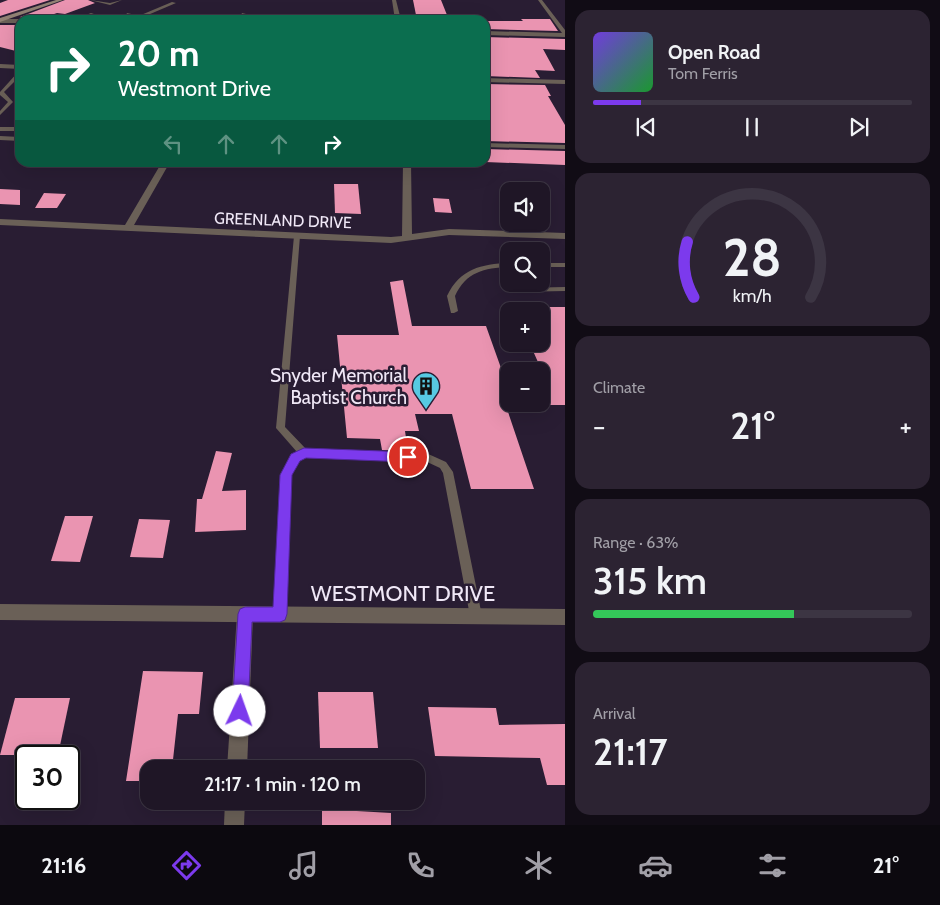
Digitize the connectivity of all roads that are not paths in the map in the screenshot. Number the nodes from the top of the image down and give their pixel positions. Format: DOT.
graph roads {
  1 [pos="61,0"];
  2 [pos="92,0"];
  3 [pos="120,0"];
  4 [pos="394,0"];
  5 [pos="540,0"];
  6 [pos="174,4"];
  7 [pos="92,14"];
  8 [pos="127,14"];
  9 [pos="15,15"];
  10 [pos="15,15"];
  11 [pos="89,15"];
  12 [pos="131,15"];
  13 [pos="145,15"];
  14 [pos="397,15"];
  15 [pos="0,20"];
  16 [pos="15,21"];
  17 [pos="490,33"];
  18 [pos="565,34"];
  19 [pos="15,65"];
  20 [pos="0,66"];
  21 [pos="15,78"];
  22 [pos="490,80"];
  23 [pos="565,82"];
  24 [pos="0,86"];
  25 [pos="6,87"];
  26 [pos="0,114"];
  27 [pos="0,128"];
  28 [pos="15,129"];
  29 [pos="0,138"];
  30 [pos="15,139"];
  31 [pos="490,145"];
  32 [pos="565,148"];
  33 [pos="163,167"];
  34 [pos="407,167"];
  35 [pos="0,222"];
  36 [pos="128,228"];
  37 [pos="297,236"];
  38 [pos="565,236"];
  39 [pos="407,237"];
  40 [pos="500,265"];
  41 [pos="550,265"];
  42 [pos="565,265"];
  43 [pos="550,289"];
  44 [pos="565,289"];
  45 [pos="454,311"];
  46 [pos="304,453"];
  47 [pos="0,612"];
  48 [pos="245,614"];
  49 [pos="280,614"];
  50 [pos="476,616"];
  51 [pos="565,617"];
  52 [pos="237,760"];
  53 [pos="235,810"];
  54 [pos="234,825"];
  1 -- 9 [label="main road"];
  2 -- 3 [label="lane"];
  4 -- 14 [label="street"];
  5 -- 18 [label="street"];
  6 -- 13 [label="street"];
  7 -- 11 [label="lane"];
  8 -- 12 [label="lane"];
  10 -- 15 [label="main road"];
  15 -- 16 [label="street"];
  17 -- 18 [label="street"];
  19 -- 20 [label="street"];
  21 -- 25 [label="lane"];
  22 -- 23 [label="street"];
  24 -- 25 [label="lane"];
  25 -- 26 [label="lane"];
  27 -- 28 [label="street"];
  29 -- 30 [label="lane"];
  31 -- 32 [label="street"];
  33 -- 36 [label="street"];
  34 -- 39 [label="street"];
  35 -- 36 [label="street, GREENLAND DRIVE"];
  36 -- 37 [label="street, GREENLAND DRIVE"];
  37 -- 39 [label="street, GREENLAND DRIVE"];
  37 -- 46 [label="lane"];
  38 -- 39 [label="street, GREENLAND DRIVE"];
  40 -- 45 [label="lane"];
  41 -- 42 [label="lane"];
  43 -- 44 [label="lane"];
  46 -- 49 [label="lane"];
  46 -- 50 [label="lane"];
  47 -- 48 [label="street, WESTMONT DRIVE"];
  48 -- 49 [label="street, WESTMONT DRIVE"];
  48 -- 52 [label="street"];
  49 -- 50 [label="street, WESTMONT DRIVE"];
  50 -- 51 [label="street, WESTMONT DRIVE"];
  53 -- 54 [label="street"];
}
